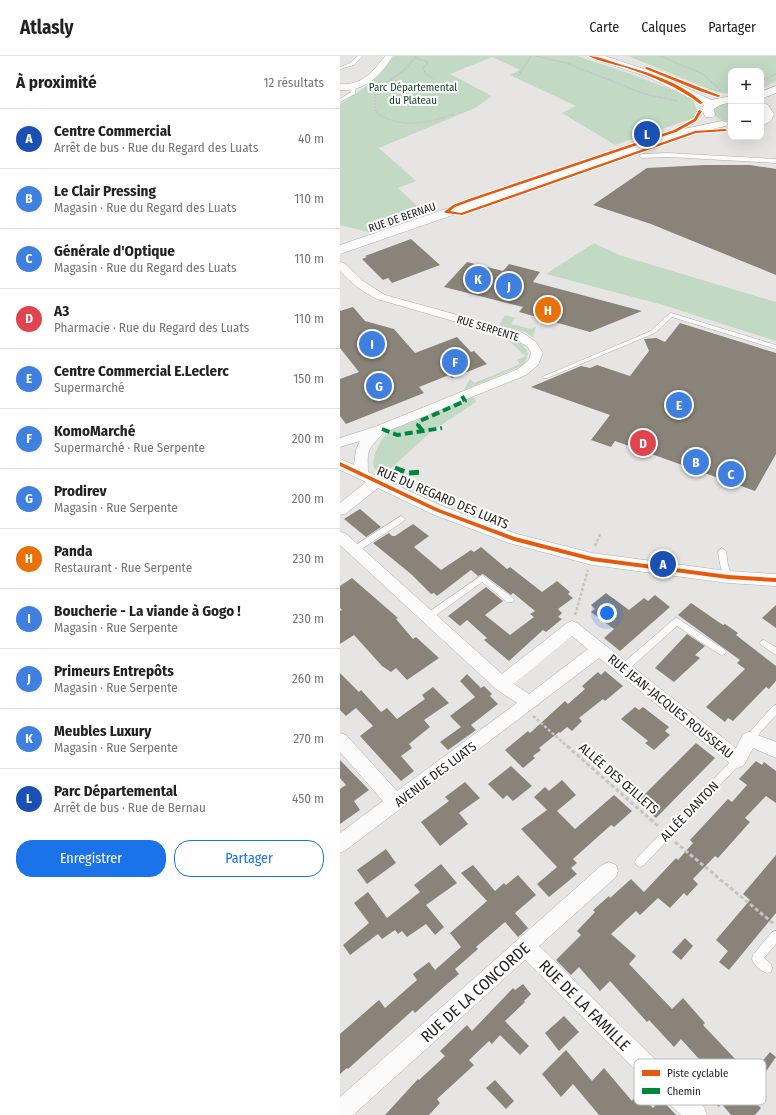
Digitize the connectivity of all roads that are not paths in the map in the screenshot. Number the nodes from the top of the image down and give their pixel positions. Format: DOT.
graph roads {
  1 [pos="361,56"];
  2 [pos="388,56"];
  3 [pos="595,56"];
  4 [pos="608,56"];
  5 [pos="340,68"];
  6 [pos="340,87"];
  7 [pos="354,87"];
  8 [pos="776,89"];
  9 [pos="764,95"];
  10 [pos="776,97"];
  11 [pos="718,99"];
  12 [pos="340,101"];
  13 [pos="764,105"];
  14 [pos="764,108"];
  15 [pos="764,121"];
  16 [pos="764,124"];
  17 [pos="726,125"];
  18 [pos="776,127"];
  19 [pos="678,133"];
  20 [pos="642,156"];
  21 [pos="776,162"];
  22 [pos="340,250"];
  23 [pos="340,266"];
  24 [pos="776,347"];
  25 [pos="545,377"];
  26 [pos="382,429"];
  27 [pos="340,443"];
  28 [pos="340,464"];
  29 [pos="361,475"];
  30 [pos="376,482"];
  31 [pos="340,510"];
  32 [pos="401,519"];
  33 [pos="340,537"];
  34 [pos="354,550"];
  35 [pos="722,551"];
  36 [pos="728,577"];
  37 [pos="776,580"];
  38 [pos="510,600"];
  39 [pos="428,616"];
  40 [pos="764,643"];
  41 [pos="599,649"];
  42 [pos="722,652"];
  43 [pos="776,652"];
  44 [pos="624,668"];
  45 [pos="502,684"];
  46 [pos="529,703"];
  47 [pos="776,709"];
  48 [pos="748,738"];
  49 [pos="340,740"];
  50 [pos="776,750"];
  51 [pos="738,760"];
  52 [pos="396,802"];
  53 [pos="340,844"];
  54 [pos="640,862"];
  55 [pos="609,871"];
  56 [pos="776,936"];
  57 [pos="526,947"];
  58 [pos="767,968"];
  59 [pos="639,1059"];
  60 [pos="686,1105"];
  61 [pos="340,1112"];
  62 [pos="696,1115"];
  1 -- 5 [label="lane"];
  2 -- 7 [label="street"];
  3 -- 11 [label="street"];
  4 -- 11 [label="street"];
  6 -- 7 [label="street"];
  7 -- 12 [label="lane"];
  8 -- 9 [label="street"];
  10 -- 13 [label="street"];
  11 -- 17 [label="street"];
  11 -- 19 [label="street, RUE DE BERNAU"];
  14 -- 15 [label="street"];
  16 -- 18 [label="street"];
  17 -- 19 [label="street, RUE DE BERNAU"];
  19 -- 22 [label="street, RUE DE BERNAU"];
  20 -- 21 [label="lane"];
  23 -- 26 [label="street, RUE SERPENTE"];
  24 -- 25 [label="lane"];
  26 -- 27 [label="street, RUE SERPENTE"];
  26 -- 29 [label="street, RUE SERPENTE"];
  28 -- 29 [label="street, RUE DU REGARD DES LUATS"];
  29 -- 30 [label="street, RUE DU REGARD DES LUATS"];
  30 -- 31 [label="street"];
  30 -- 36 [label="street, RUE DU REGARD DES LUATS"];
  32 -- 34 [label="lane"];
  33 -- 34 [label="street"];
  34 -- 39 [label="street"];
  35 -- 36 [label="lane"];
  36 -- 37 [label="street, RUE DU REGARD DES LUATS"];
  38 -- 39 [label="lane"];
  39 -- 45 [label="street"];
  40 -- 43 [label="lane"];
  41 -- 44 [label="street, RUE JEAN-JACQUES ROUSSEAU"];
  41 -- 45 [label="street, RUE JEAN-JACQUES ROUSSEAU"];
  41 -- 46 [label="street, RUE JEAN-JACQUES ROUSSEAU"];
  42 -- 44 [label="lane"];
  44 -- 51 [label="street, RUE JEAN-JACQUES ROUSSEAU"];
  45 -- 46 [label="street"];
  46 -- 52 [label="street, AVENUE DES LUATS"];
  47 -- 48 [label="lane"];
  48 -- 50 [label="street, RUE JEAN-JACQUES ROUSSEAU"];
  48 -- 51 [label="street, RUE JEAN-JACQUES ROUSSEAU"];
  49 -- 52 [label="street"];
  51 -- 54 [label="lane, ALLÉE DANTON"];
  52 -- 53 [label="street, AVENUE DES LUATS"];
  55 -- 57 [label="street, RUE DE LA CONCORDE"];
  56 -- 58 [label="lane"];
  57 -- 59 [label="street, RUE DE LA FAMILLE"];
  57 -- 61 [label="street, RUE DE LA CONCORDE"];
  60 -- 62 [label="street, RUE DE LA FAMILLE"];
}
